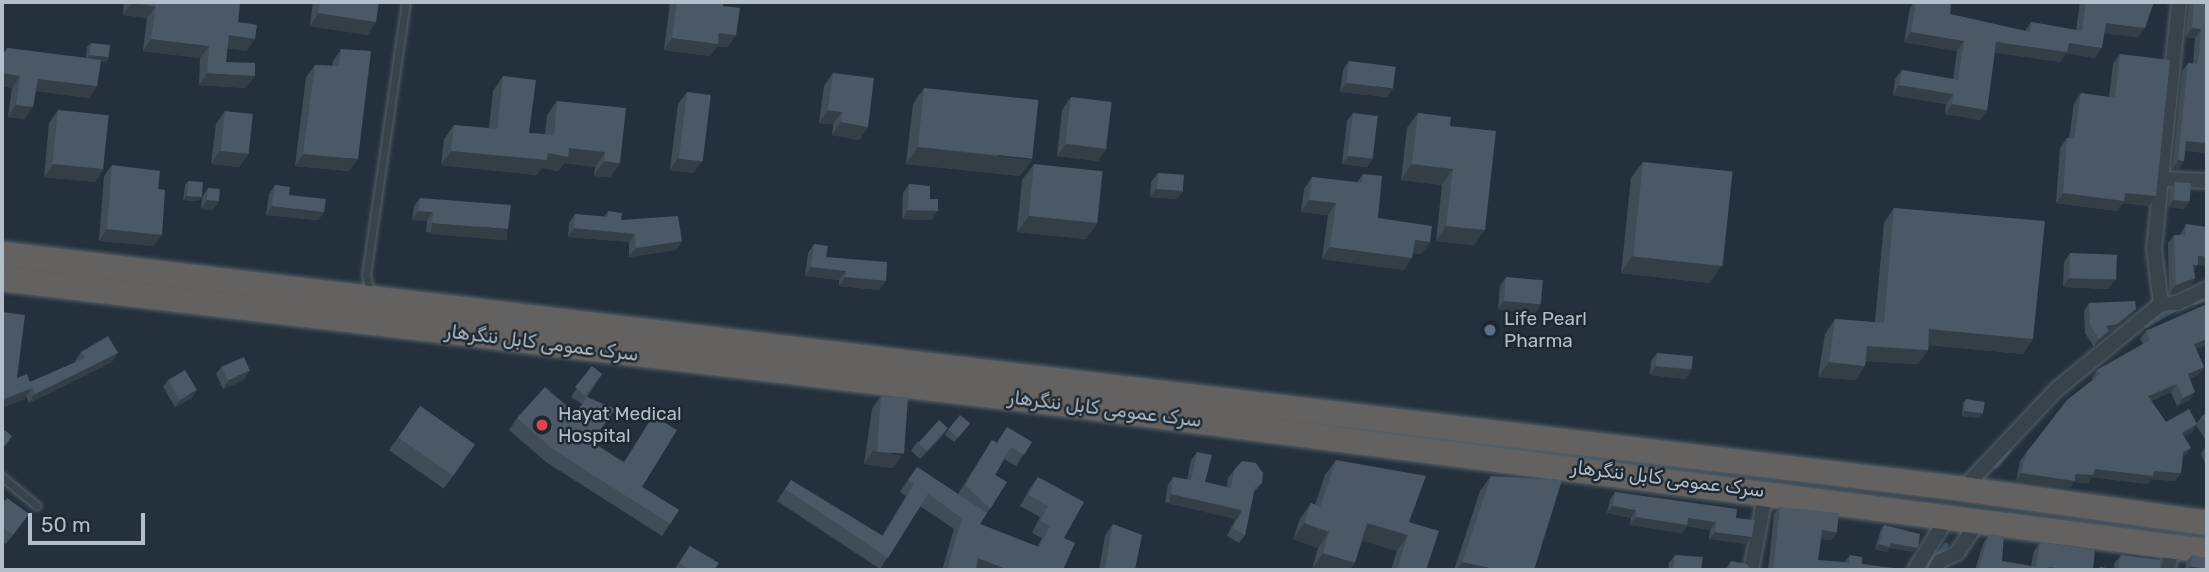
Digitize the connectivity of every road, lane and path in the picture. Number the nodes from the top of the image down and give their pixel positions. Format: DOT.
graph roads {
  1 [pos="406,2"];
  2 [pos="2179,2"];
  3 [pos="2164,179"];
  4 [pos="2207,181"];
  5 [pos="2,254"];
  6 [pos="2,279"];
  7 [pos="2207,289"];
  8 [pos="2161,304"];
  9 [pos="383,308"];
  10 [pos="1443,440"];
  11 [pos="2,477"];
  12 [pos="1963,489"];
  13 [pos="1766,491"];
  14 [pos="37,506"];
  15 [pos="1949,515"];
  16 [pos="1980,519"];
  17 [pos="2207,523"];
  18 [pos="2207,551"];
  19 [pos="2170,558"];
  20 [pos="1751,570"];
  21 [pos="1914,570"];
  22 [pos="1935,570"];
  1 -- 9 [label="lane"];
  2 -- 3 [label="street"];
  3 -- 4 [label="street"];
  3 -- 8 [label="street"];
  5 -- 9 [label="highway, سرک عمومی کابل ننگرهار"];
  6 -- 9 [label="highway, سرک عمومی کابل ننگرهار"];
  7 -- 8 [label="street"];
  8 -- 12 [label="street"];
  9 -- 10 [label="highway, سرک عمومی کابل ننگرهار"];
  10 -- 12 [label="highway, سرک عمومی کابل ننگرهار"];
  10 -- 13 [label="highway, سرک عمومی کابل ننگرهار"];
  11 -- 14 [label="lane"];
  12 -- 17 [label="highway, سرک عمومی کابل ننگرهار"];
  13 -- 15 [label="highway, سرک عمومی کابل ننگرهار"];
  13 -- 20 [label="street"];
  15 -- 16 [label="highway, سرک عمومی کابل ننگرهار"];
  15 -- 21 [label="street"];
  16 -- 19 [label="highway, سرک عمومی کابل ننگرهار"];
  16 -- 22 [label="street"];
  18 -- 19 [label="highway, سرک عمومی کابل ننگرهار"];
}
